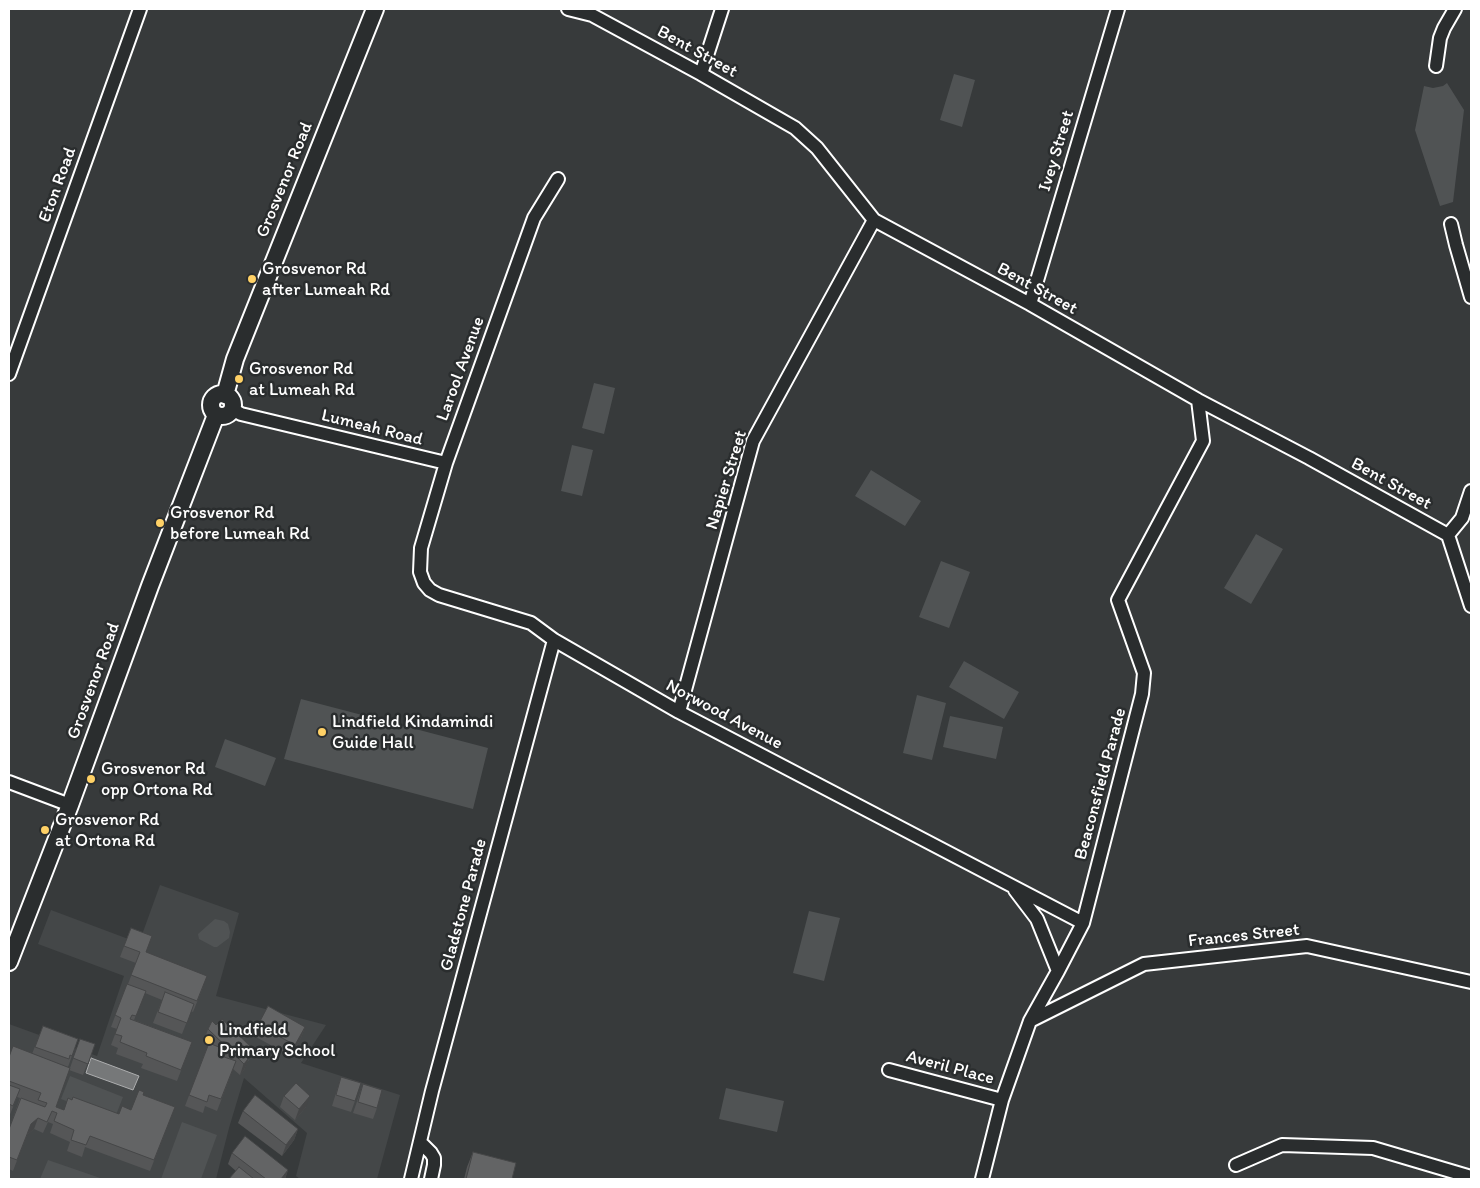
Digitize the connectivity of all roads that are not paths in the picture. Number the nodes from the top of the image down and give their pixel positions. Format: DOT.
graph roads {
  1 [pos="140,9"];
  2 [pos="375,9"];
  3 [pos="568,9"];
  4 [pos="722,9"];
  5 [pos="1118,9"];
  6 [pos="1455,9"];
  7 [pos="1436,66"];
  8 [pos="701,74"];
  9 [pos="558,179"];
  10 [pos="874,220"];
  11 [pos="1451,224"];
  12 [pos="1471,297"];
  13 [pos="1030,304"];
  14 [pos="9,374"];
  15 [pos="1198,400"];
  16 [pos="229,402"];
  17 [pos="446,464"];
  18 [pos="1471,491"];
  19 [pos="1448,535"];
  20 [pos="421,578"];
  21 [pos="1471,606"];
  22 [pos="554,640"];
  23 [pos="679,712"];
  24 [pos="9,782"];
  25 [pos="70,805"];
  26 [pos="1013,886"];
  27 [pos="1083,923"];
  28 [pos="9,962"];
  29 [pos="1058,971"];
  30 [pos="1471,982"];
  31 [pos="1030,1021"];
  32 [pos="889,1070"];
  33 [pos="1002,1100"];
  34 [pos="420,1142"];
  35 [pos="1236,1165"];
  36 [pos="1471,1177"];
  37 [pos="411,1179"];
  38 [pos="431,1179"];
  39 [pos="982,1179"];
  1 -- 14 [label="street, Eton Road"];
  2 -- 16 [label="street, Grosvenor Road"];
  3 -- 8 [label="street, Bent Street"];
  4 -- 8 [label="street"];
  5 -- 13 [label="street, Ivey Street"];
  6 -- 7 [label="street"];
  8 -- 10 [label="street, Bent Street"];
  9 -- 17 [label="street, Larool Avenue"];
  10 -- 13 [label="street, Bent Street"];
  10 -- 23 [label="street, Napier Street"];
  11 -- 12 [label="street"];
  13 -- 15 [label="street, Bent Street"];
  15 -- 19 [label="street, Bent Street"];
  15 -- 27 [label="street, Beaconsfield Parade"];
  16 -- 17 [label="street, Lumeah Road"];
  16 -- 25 [label="street, Grosvenor Road"];
  17 -- 20 [label="street, Larool Avenue"];
  18 -- 19 [label="street"];
  19 -- 21 [label="street"];
  20 -- 22 [label="street, Norwood Avenue"];
  22 -- 23 [label="street, Norwood Avenue"];
  22 -- 34 [label="street, Gladstone Parade"];
  23 -- 26 [label="street, Norwood Avenue"];
  24 -- 25 [label="street"];
  25 -- 28 [label="street, Grosvenor Road"];
  26 -- 27 [label="street, Norwood Avenue"];
  26 -- 29 [label="street, Norwood Avenue"];
  27 -- 29 [label="street, Beaconsfield Parade"];
  29 -- 31 [label="street, Beaconsfield Parade"];
  30 -- 31 [label="street, Frances Street"];
  31 -- 33 [label="street, Beaconsfield Parade"];
  32 -- 33 [label="street, Averil Place"];
  33 -- 39 [label="street, Beaconsfield Parade"];
  34 -- 37 [label="street, Gladstone Parade"];
  34 -- 38 [label="street"];
  35 -- 36 [label="street"];
}
